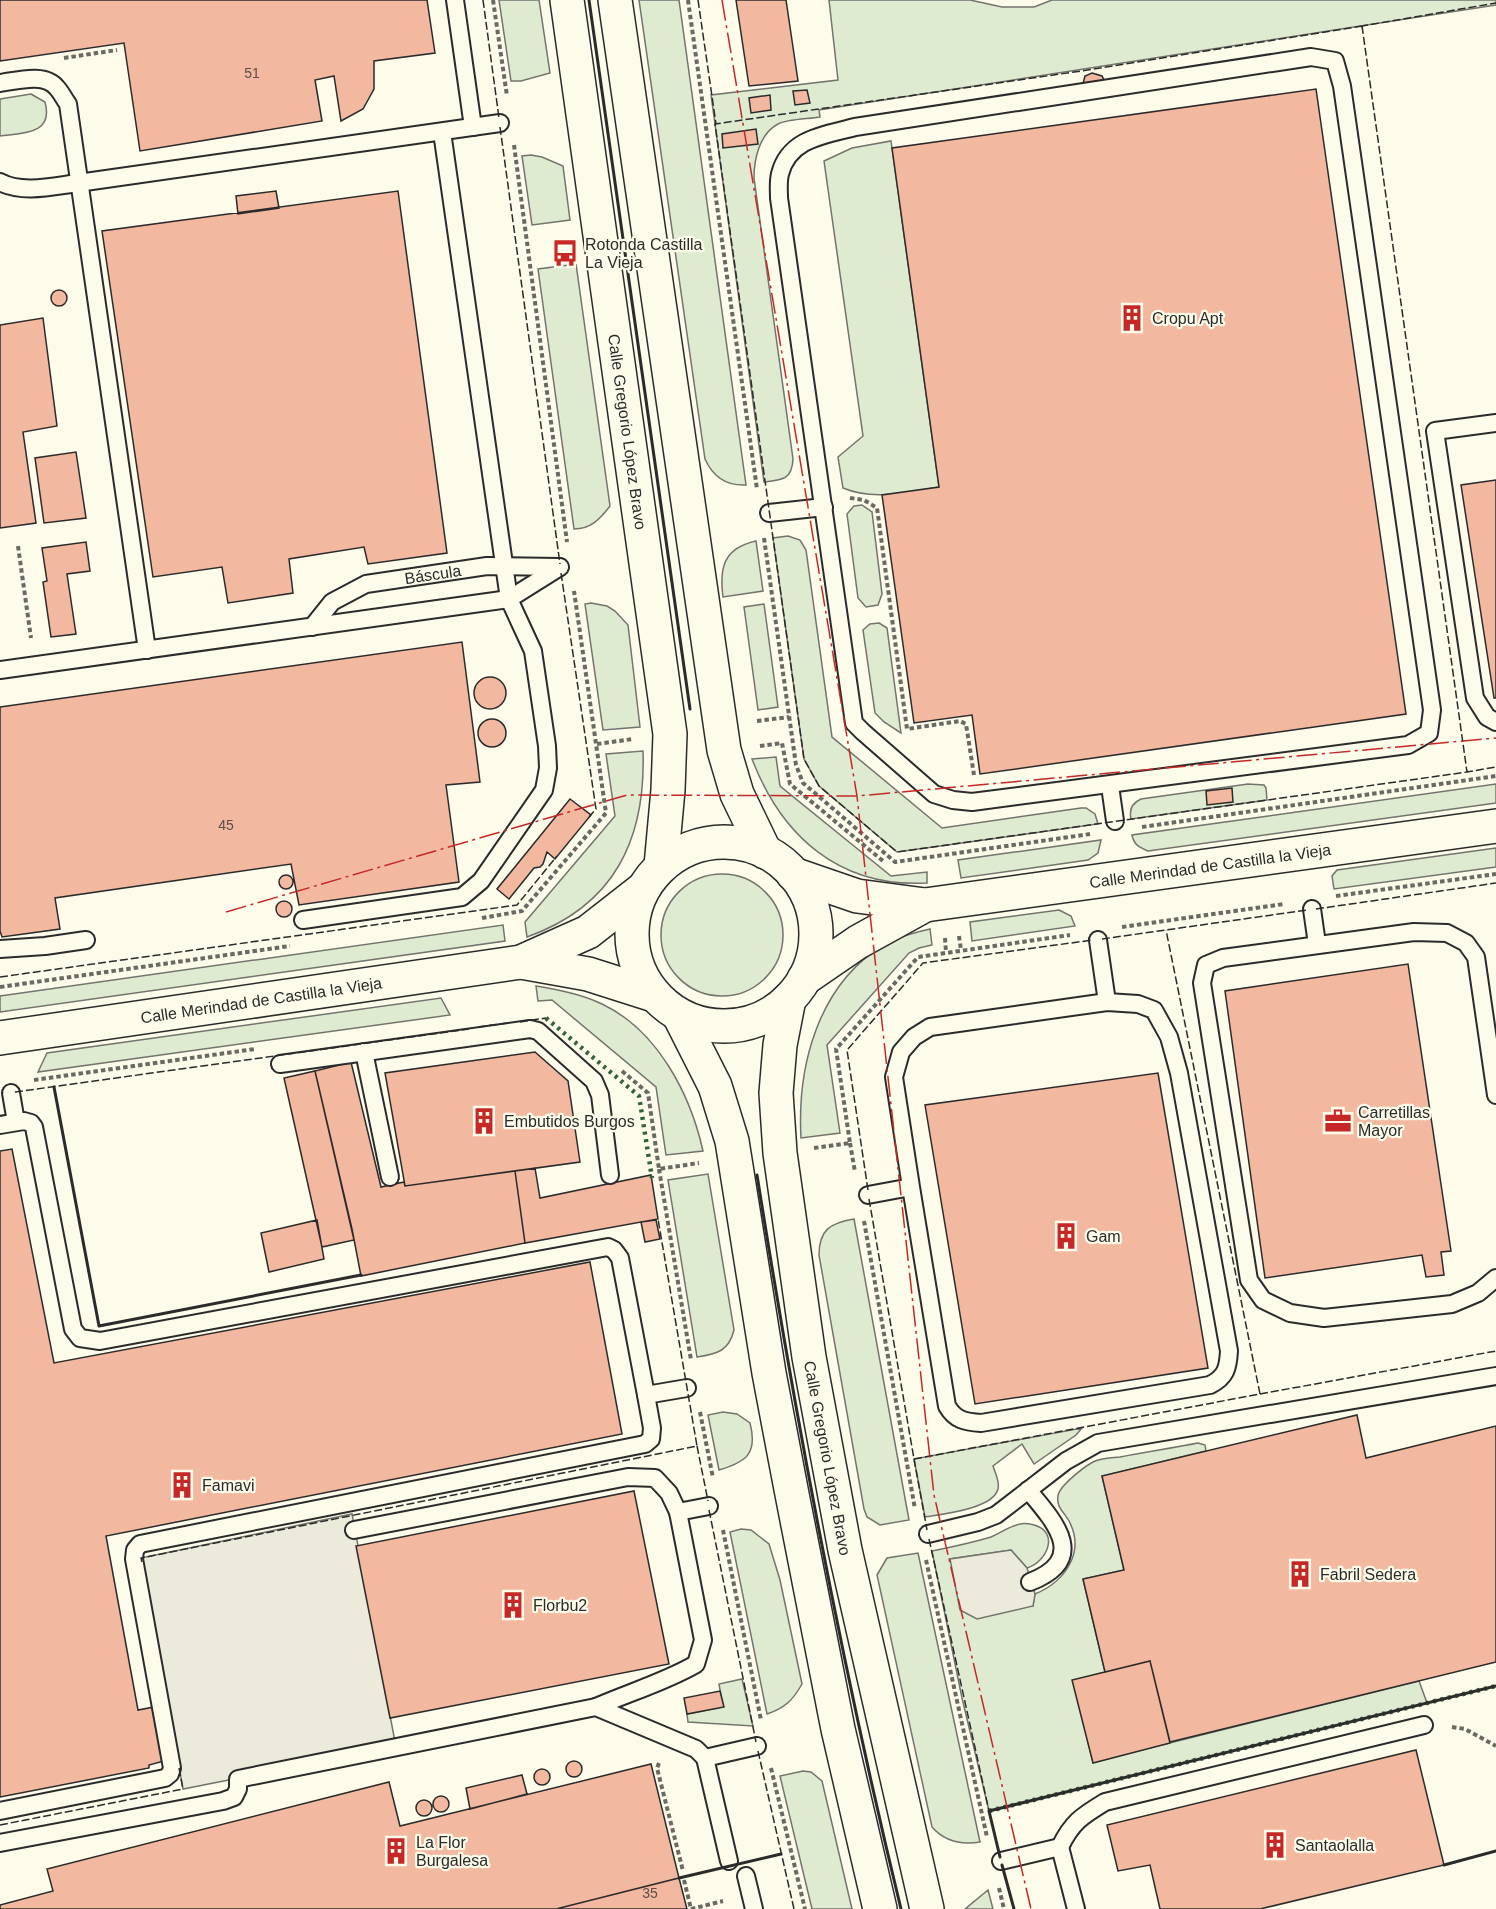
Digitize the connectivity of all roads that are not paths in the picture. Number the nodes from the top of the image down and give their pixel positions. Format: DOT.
graph roads {
  1 [pos="455,0"];
  2 [pos="567,0"];
  3 [pos="615,0"];
  4 [pos="0,83"];
  5 [pos="500,123"];
  6 [pos="473,127"];
  7 [pos="442,132"];
  8 [pos="0,182"];
  9 [pos="78,183"];
  10 [pos="1496,423"];
  11 [pos="824,507"];
  12 [pos="769,513"];
  13 [pos="504,566"];
  14 [pos="509,599"];
  15 [pos="312,627"];
  16 [pos="147,650"];
  17 [pos="0,670"];
  18 [pos="1496,722"];
  19 [pos="1110,786"];
  20 [pos="1115,821"];
  21 [pos="1496,826"];
  22 [pos="765,852"];
  23 [pos="794,874"];
  24 [pos="652,877"];
  25 [pos="932,904"];
  26 [pos="1312,909"];
  27 [pos="303,920"];
  28 [pos="1098,939"];
  29 [pos="86,940"];
  30 [pos="1317,944"];
  31 [pos="0,949"];
  32 [pos="521,962"];
  33 [pos="796,989"];
  34 [pos="654,995"];
  35 [pos="1107,1002"];
  36 [pos="679,1016"];
  37 [pos="0,1038"];
  38 [pos="364,1052"];
  39 [pos="280,1064"];
  40 [pos="11,1093"];
  41 [pos="1496,1095"];
  42 [pos="8,1124"];
  43 [pos="609,1175"];
  44 [pos="390,1177"];
  45 [pos="911,1187"];
  46 [pos="868,1195"];
  47 [pos="1496,1278"];
  48 [pos="1496,1376"];
  49 [pos="687,1388"];
  50 [pos="646,1395"];
  51 [pos="1028,1490"];
  52 [pos="709,1506"];
  53 [pos="678,1512"];
  54 [pos="354,1530"];
  55 [pos="928,1534"];
  56 [pos="1030,1582"];
  57 [pos="597,1707"];
  58 [pos="1424,1725"];
  59 [pos="757,1746"];
  60 [pos="705,1758"];
  61 [pos="0,1811"];
  62 [pos="0,1843"];
  63 [pos="1060,1847"];
  64 [pos="729,1861"];
  65 [pos="1001,1861"];
  66 [pos="746,1876"];
  67 [pos="754,1909"];
  68 [pos="880,1909"];
  69 [pos="927,1909"];
  70 [pos="1076,1909"];
  1 -- 6 [label="lane"];
  2 -- 24 [label="main road, Calle Gregorio López Bravo"];
  3 -- 22 [label="main road"];
  4 -- 9 [label="lane"];
  5 -- 6 [label="lane"];
  6 -- 7 [label="lane"];
  7 -- 9 [label="lane"];
  7 -- 13 [label="lane"];
  8 -- 9 [label="lane"];
  9 -- 16 [label="lane"];
  10 -- 18 [label="lane"];
  11 -- 12 [label="lane"];
  11 -- 19 [label="lane"];
  11 -- 19 [label="lane"];
  13 -- 14 [label="lane"];
  13 -- 14 [label="lane, Báscula"];
  13 -- 15 [label="lane, Báscula"];
  14 -- 15 [label="lane"];
  14 -- 27 [label="lane"];
  15 -- 16 [label="lane"];
  16 -- 17 [label="lane"];
  19 -- 20 [label="lane"];
  21 -- 25 [label="main road, Calle Merindad de Castilla la Vieja"];
  22 -- 23 [label="main road"];
  22 -- 24 [label="main road"];
  23 -- 25 [label="main road, Calle Merindad de Castilla la Vieja"];
  23 -- 33 [label="main road"];
  24 -- 32 [label="main road, Calle Merindad de Castilla la Vieja"];
  24 -- 34 [label="main road"];
  25 -- 33 [label="main road, Calle Merindad de Castilla la Vieja"];
  26 -- 30 [label="lane"];
  28 -- 35 [label="lane"];
  29 -- 31 [label="lane"];
  30 -- 41 [label="lane"];
  30 -- 47 [label="lane"];
  32 -- 34 [label="main road, Calle Merindad de Castilla la Vieja"];
  32 -- 37 [label="main road, Calle Merindad de Castilla la Vieja"];
  33 -- 36 [label="main road"];
  33 -- 69 [label="main road, Calle Gregorio López Bravo"];
  34 -- 36 [label="main road"];
  35 -- 45 [label="lane"];
  35 -- 45 [label="lane"];
  36 -- 68 [label="main road"];
  38 -- 39 [label="lane"];
  38 -- 43 [label="lane"];
  38 -- 44 [label="lane"];
  40 -- 42 [label="lane"];
  42 -- 50 [label="lane"];
  45 -- 46 [label="lane"];
  48 -- 51 [label="lane"];
  49 -- 50 [label="lane"];
  50 -- 61 [label="lane"];
  51 -- 55 [label="lane"];
  51 -- 56 [label="lane"];
  52 -- 53 [label="lane"];
  53 -- 54 [label="lane"];
  53 -- 57 [label="lane"];
  57 -- 60 [label="lane"];
  57 -- 62 [label="lane"];
  58 -- 63 [label="lane"];
  59 -- 60 [label="lane"];
  60 -- 64 [label="lane"];
  63 -- 65 [label="lane"];
  63 -- 70 [label="lane"];
  66 -- 67 [label="lane"];
}
